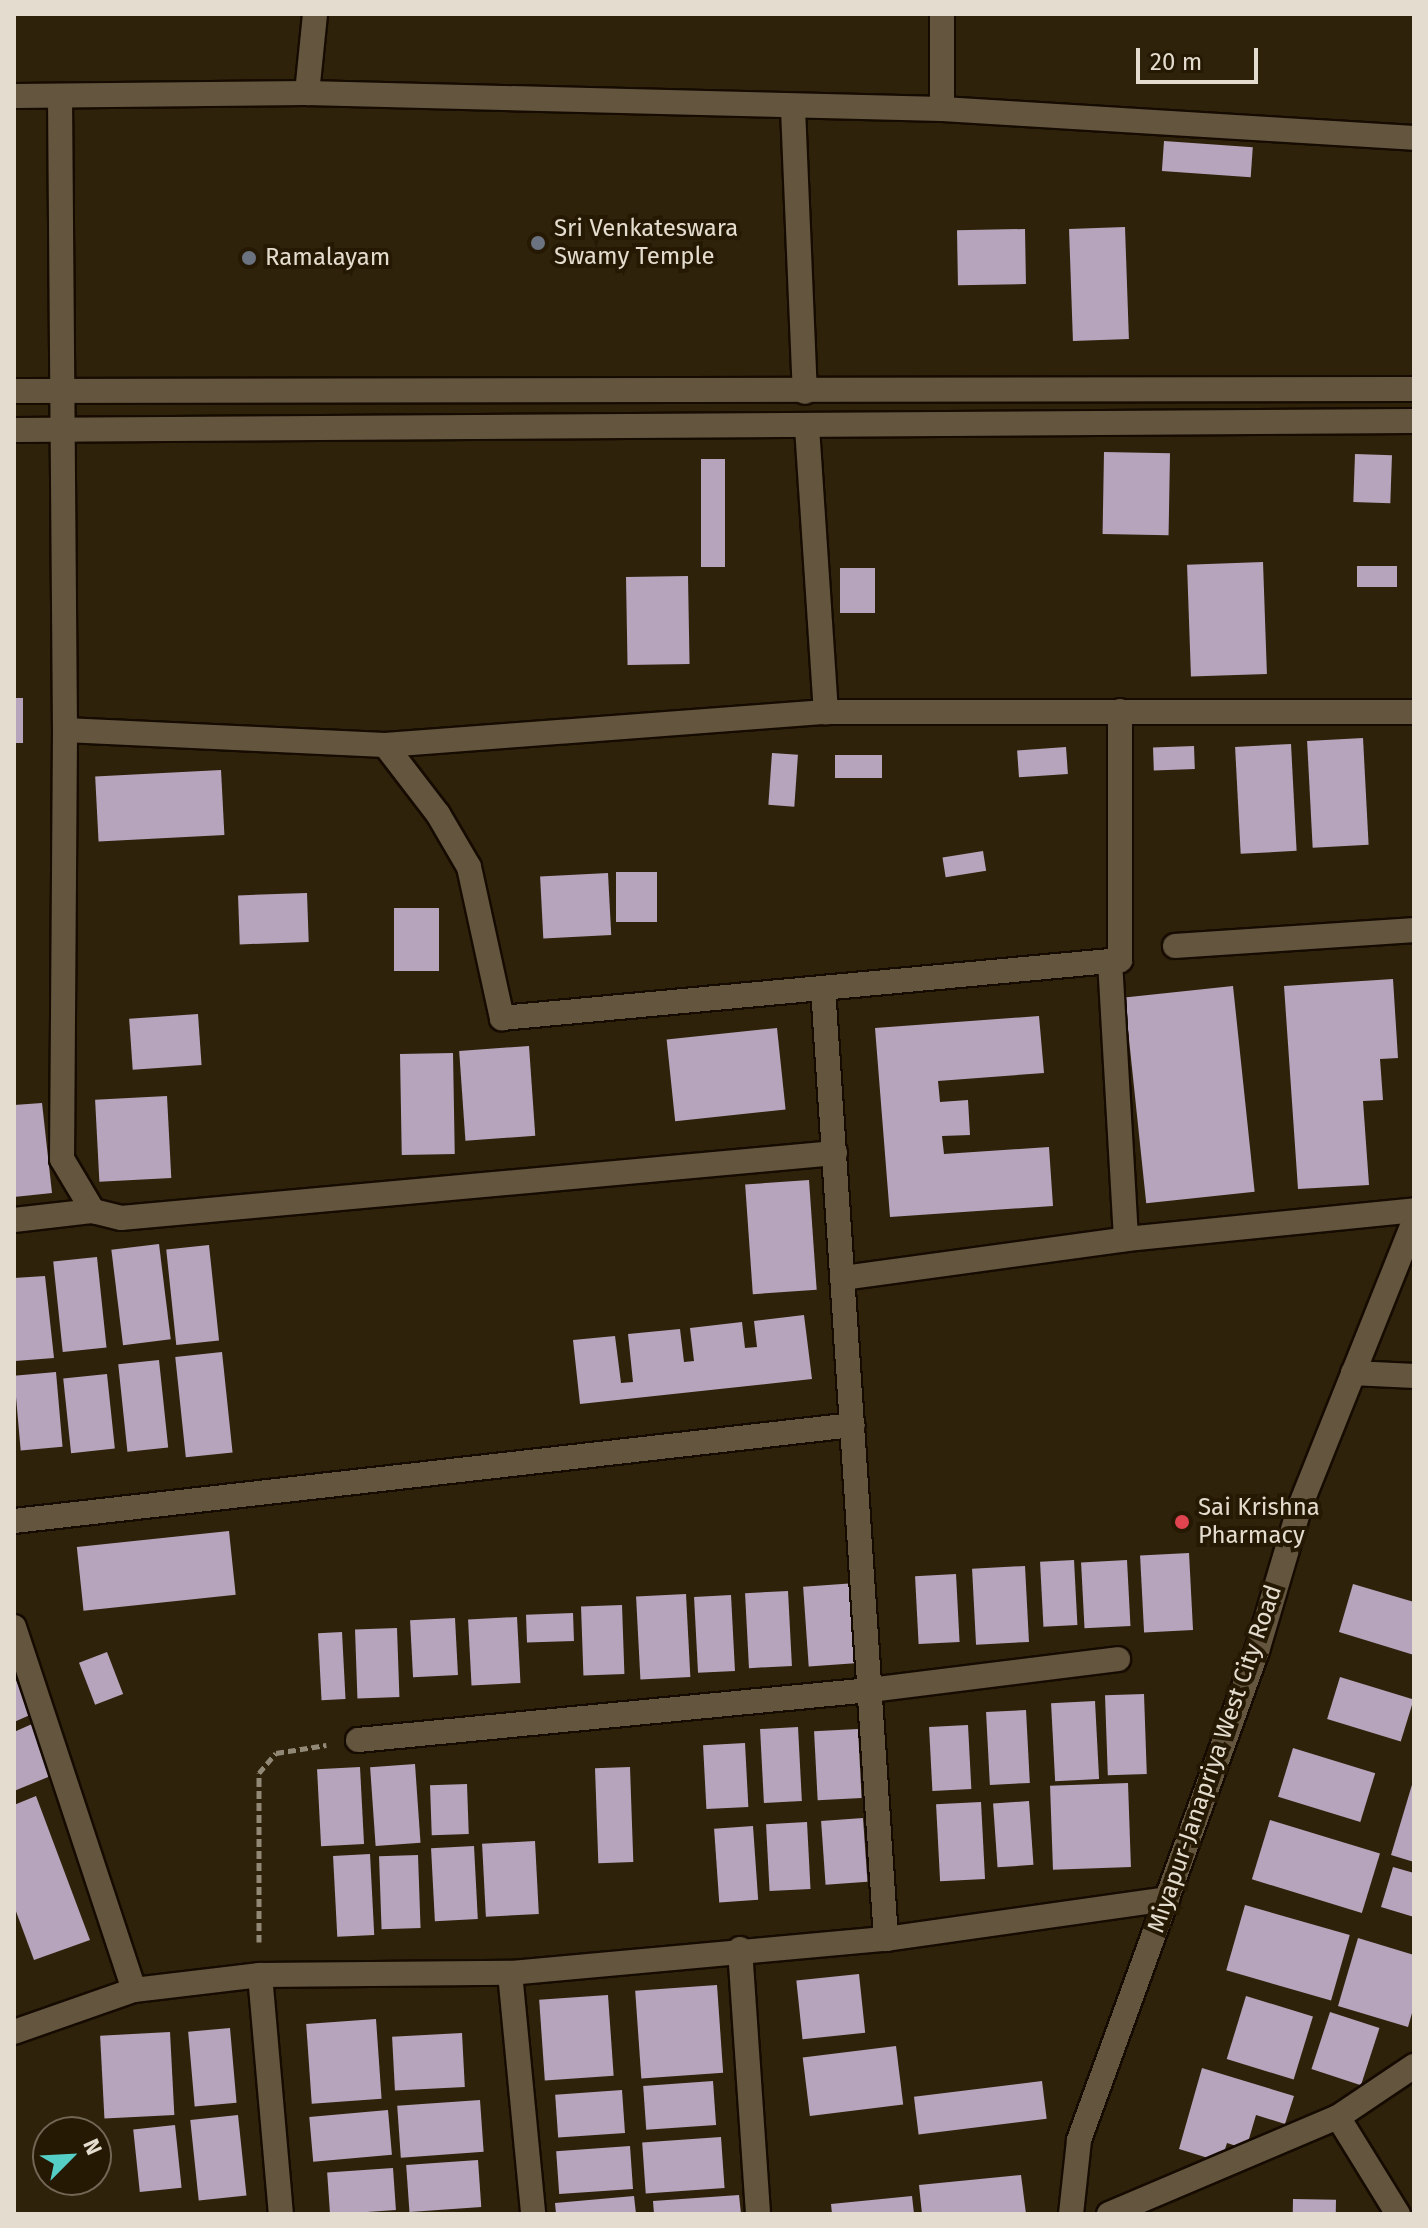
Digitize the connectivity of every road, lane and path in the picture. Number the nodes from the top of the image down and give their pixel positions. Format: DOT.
graph roads {
  1 [pos="315,14"];
  2 [pos="942,14"];
  3 [pos="307,93"];
  4 [pos="14,96"];
  5 [pos="60,96"];
  6 [pos="793,109"];
  7 [pos="942,109"];
  8 [pos="1414,138"];
  9 [pos="1414,389"];
  10 [pos="60,390"];
  11 [pos="14,391"];
  12 [pos="805,392"];
  13 [pos="1414,421"];
  14 [pos="807,427"];
  15 [pos="14,430"];
  16 [pos="61,431"];
  17 [pos="1120,711"];
  18 [pos="826,712"];
  19 [pos="1414,712"];
  20 [pos="65,730"];
  21 [pos="385,745"];
  22 [pos="1414,930"];
  23 [pos="1175,946"];
  24 [pos="1110,961"];
  25 [pos="823,988"];
  26 [pos="835,1153"];
  27 [pos="1414,1210"];
  28 [pos="93,1211"];
  29 [pos="14,1220"];
  30 [pos="1414,1221"];
  31 [pos="1126,1239"];
  32 [pos="843,1278"];
  33 [pos="1353,1373"];
  34 [pos="1414,1376"];
  35 [pos="853,1425"];
  36 [pos="14,1521"];
  37 [pos="14,1627"];
  38 [pos="1118,1659"];
  39 [pos="870,1690"];
  40 [pos="358,1740"];
  41 [pos="1167,1899"];
  42 [pos="886,1939"];
  43 [pos="740,1949"];
  44 [pos="510,1973"];
  45 [pos="260,1975"];
  46 [pos="134,1990"];
  47 [pos="14,2032"];
  48 [pos="1414,2066"];
  49 [pos="1338,2117"];
  50 [pos="281,2214"];
  51 [pos="533,2214"];
  52 [pos="758,2214"];
  53 [pos="1071,2214"];
  54 [pos="1109,2214"];
  55 [pos="1398,2214"];
  1 -- 3 [label="street"];
  2 -- 7 [label="street"];
  3 -- 5 [label="street"];
  3 -- 6 [label="street"];
  4 -- 5 [label="street"];
  5 -- 10 [label="street"];
  6 -- 7 [label="street"];
  6 -- 12 [label="street"];
  7 -- 8 [label="street"];
  9 -- 12 [label="street"];
  10 -- 11 [label="street"];
  10 -- 12 [label="street"];
  10 -- 16 [label="street"];
  13 -- 14 [label="street"];
  14 -- 16 [label="street"];
  14 -- 18 [label="street"];
  15 -- 16 [label="street"];
  16 -- 20 [label="street"];
  17 -- 18 [label="street"];
  17 -- 19 [label="street"];
  17 -- 24 [label="street"];
  18 -- 21 [label="street"];
  20 -- 21 [label="street"];
  20 -- 28 [label="street"];
  21 -- 25 [label="street"];
  22 -- 23 [label="street"];
  24 -- 25 [label="street"];
  24 -- 31 [label="street"];
  25 -- 26 [label="street"];
  26 -- 28 [label="street"];
  26 -- 32 [label="street"];
  27 -- 31 [label="street"];
  28 -- 29 [label="street"];
  30 -- 33 [label="street, Miyapur-Janapriya West City Road"];
  31 -- 32 [label="street"];
  32 -- 35 [label="street"];
  33 -- 34 [label="street"];
  33 -- 41 [label="street, Miyapur-Janapriya West City Road"];
  35 -- 36 [label="street"];
  35 -- 39 [label="street"];
  37 -- 46 [label="street"];
  38 -- 39 [label="street"];
  39 -- 40 [label="street"];
  39 -- 42 [label="street"];
  40 -- 45 [label="path"];
  41 -- 42 [label="street"];
  41 -- 53 [label="street, Miyapur-Janapriya West City Road"];
  42 -- 43 [label="street"];
  43 -- 44 [label="street"];
  43 -- 52 [label="street"];
  44 -- 45 [label="street"];
  44 -- 51 [label="street"];
  45 -- 46 [label="street"];
  45 -- 50 [label="street"];
  46 -- 47 [label="street"];
  48 -- 49 [label="street"];
  49 -- 54 [label="street"];
  49 -- 55 [label="street"];
}
